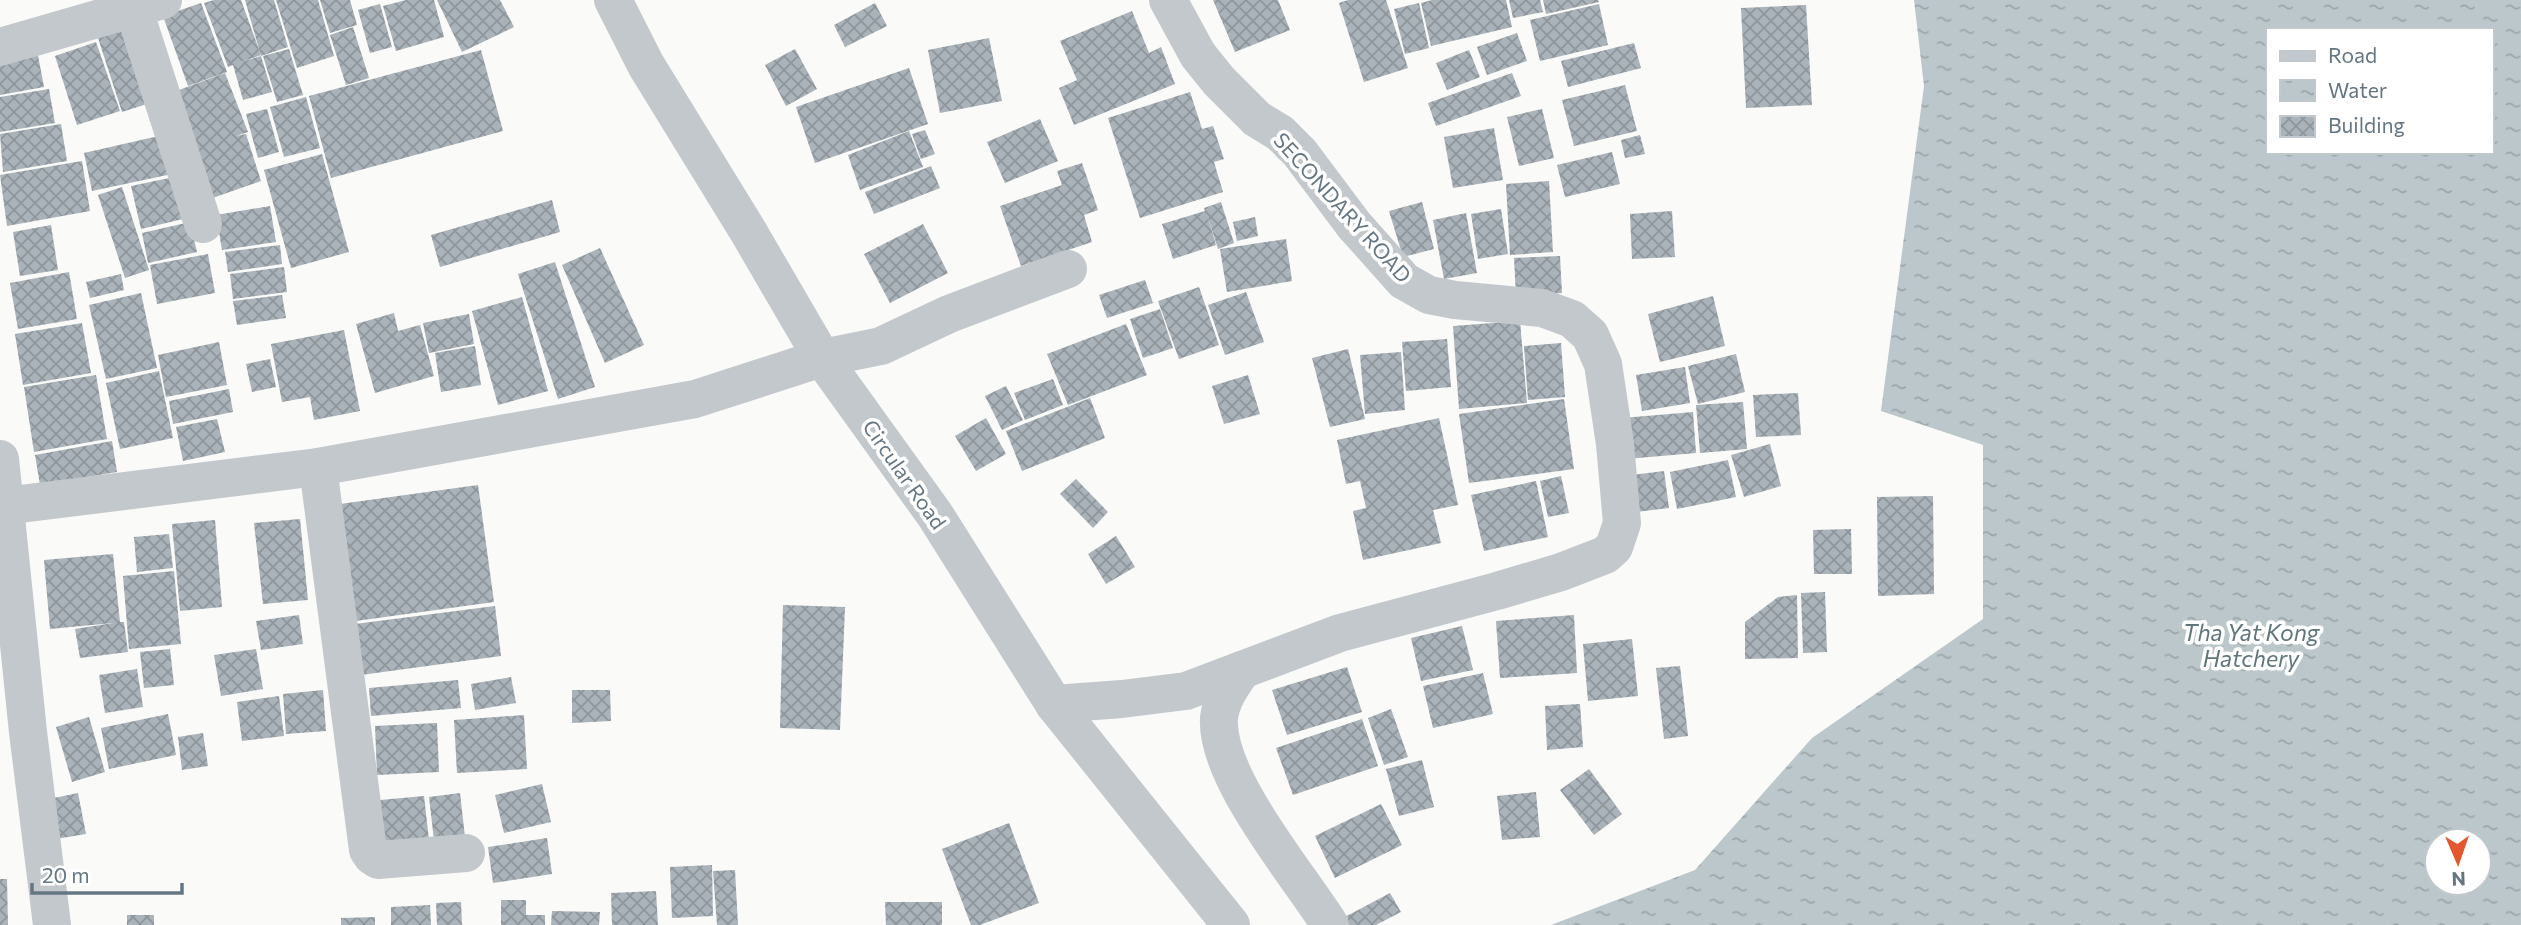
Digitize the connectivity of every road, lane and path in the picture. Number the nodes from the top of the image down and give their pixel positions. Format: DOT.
graph roads {
  1 [pos="613,0"];
  2 [pos="1168,0"];
  3 [pos="149,5"];
  4 [pos="0,47"];
  5 [pos="203,224"];
  6 [pos="1068,269"];
  7 [pos="822,358"];
  8 [pos="0,459"];
  9 [pos="318,467"];
  10 [pos="4,506"];
  11 [pos="1242,670"];
  12 [pos="1054,704"];
  13 [pos="466,853"];
  14 [pos="52,925"];
  15 [pos="1231,925"];
  16 [pos="1330,925"];
  1 -- 7 [label="street, Circular Road"];
  2 -- 11 [label="street, SECONDARY ROAD"];
  3 -- 4 [label="street"];
  3 -- 5 [label="street"];
  6 -- 7 [label="street"];
  7 -- 9 [label="street"];
  7 -- 12 [label="street, Circular Road"];
  8 -- 10 [label="street"];
  9 -- 10 [label="street"];
  9 -- 13 [label="street"];
  10 -- 14 [label="street"];
  11 -- 12 [label="street, SECONDARY ROAD"];
  11 -- 16 [label="street"];
  12 -- 15 [label="street, Circular Road"];
}
